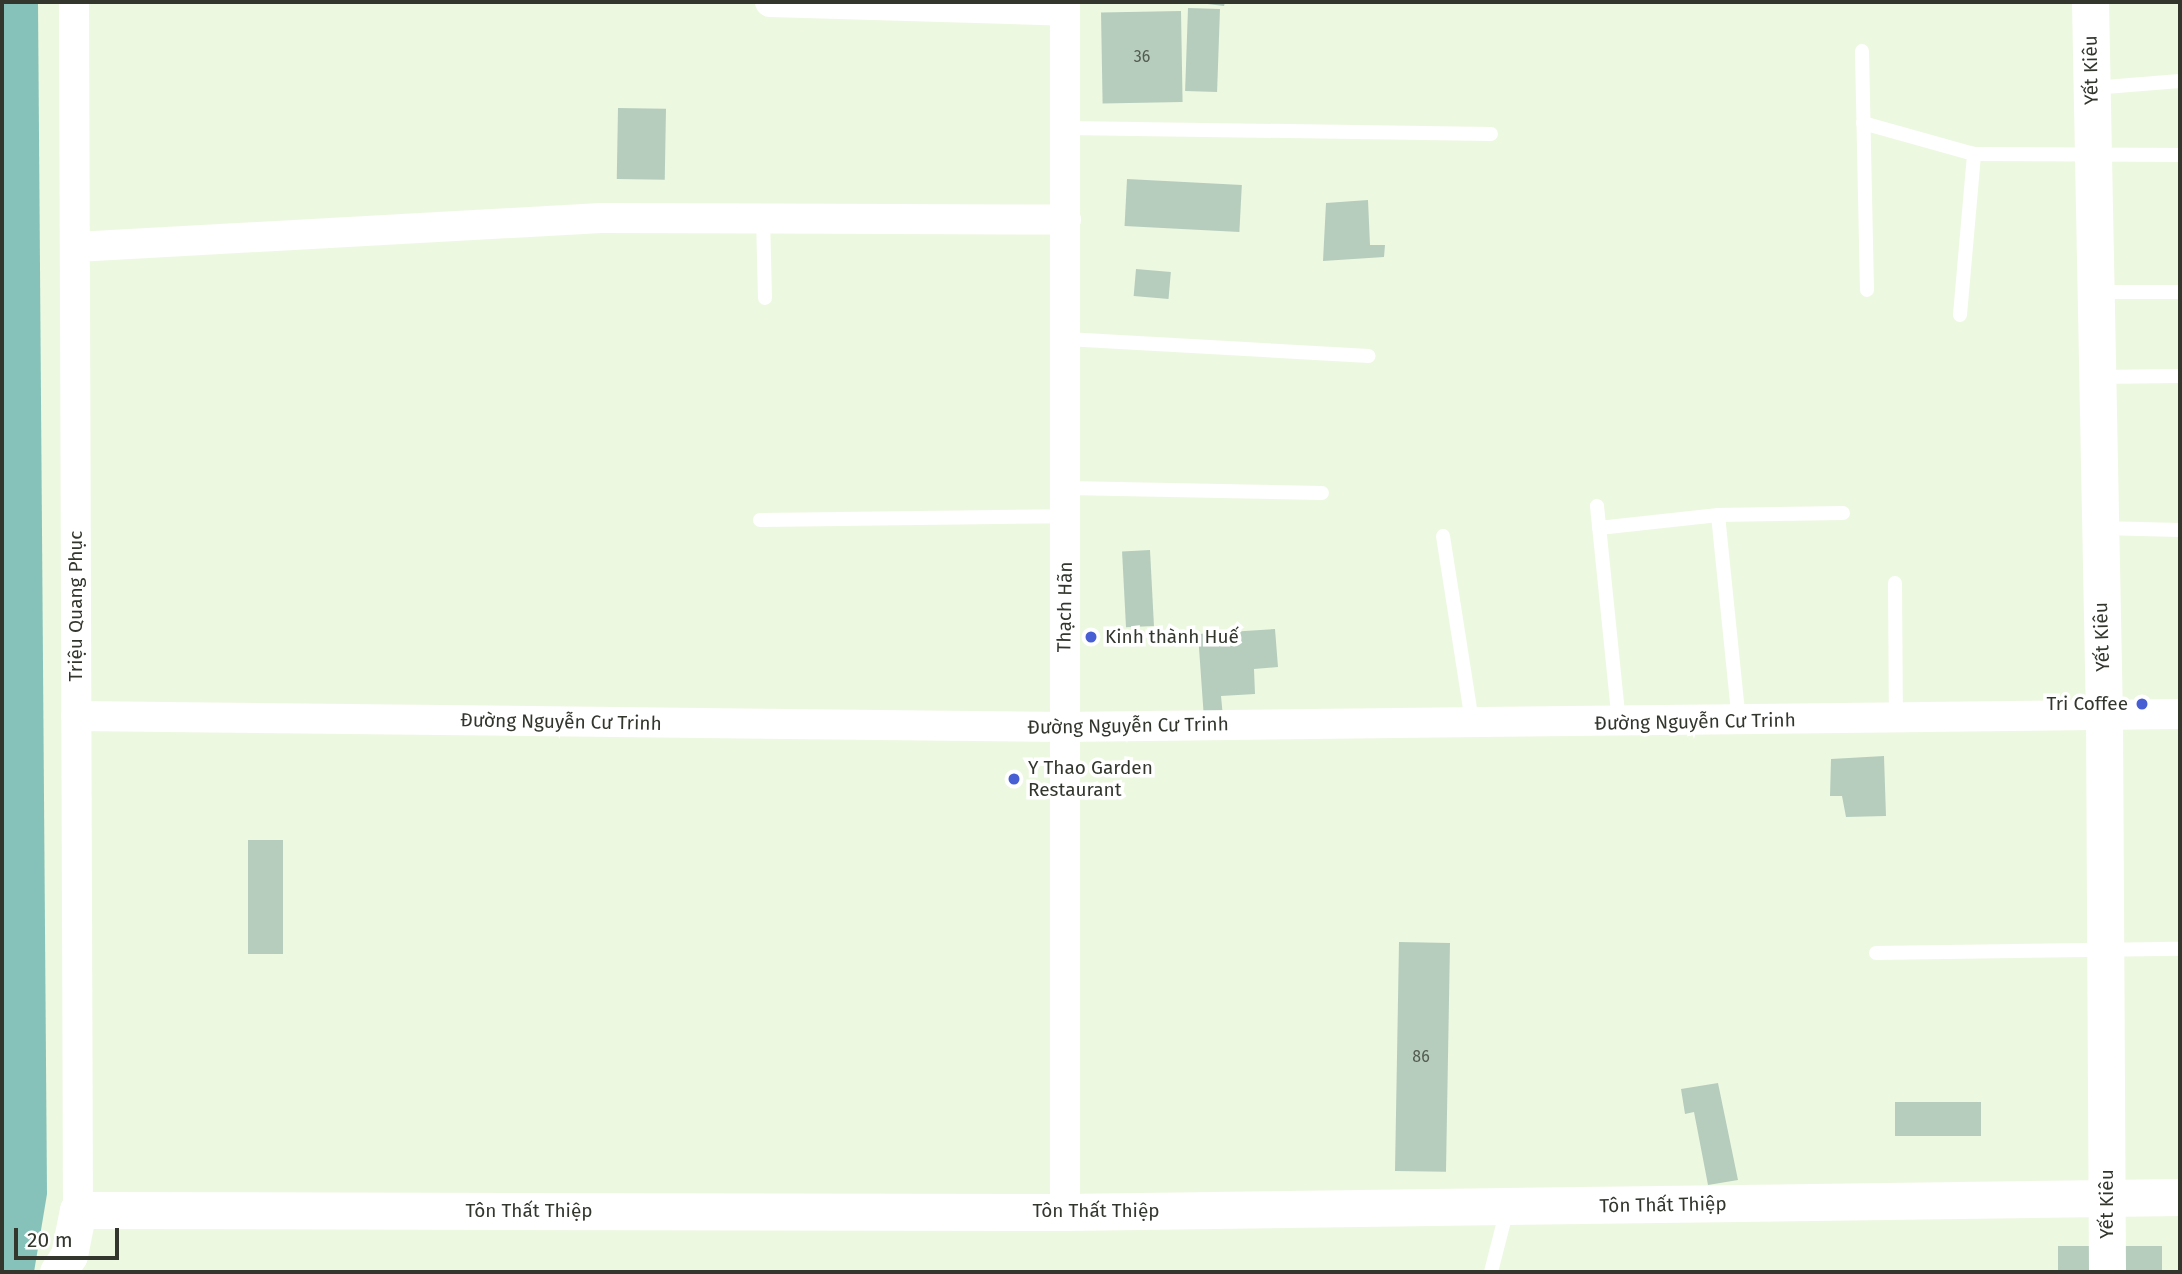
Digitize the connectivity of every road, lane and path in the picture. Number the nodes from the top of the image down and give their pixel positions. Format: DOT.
graph roads {
  1 [pos="74,2"];
  2 [pos="771,2"];
  3 [pos="2090,2"];
  4 [pos="1065,6"];
  5 [pos="1862,51"];
  6 [pos="2180,81"];
  7 [pos="2092,88"];
  8 [pos="1863,122"];
  9 [pos="1065,128"];
  10 [pos="1491,134"];
  11 [pos="1974,154"];
  12 [pos="2180,155"];
  13 [pos="2093,158"];
  14 [pos="763,216"];
  15 [pos="1066,220"];
  16 [pos="76,247"];
  17 [pos="1867,290"];
  18 [pos="2095,292"];
  19 [pos="2180,292"];
  20 [pos="765,298"];
  21 [pos="1960,316"];
  22 [pos="1066,339"];
  23 [pos="1369,356"];
  24 [pos="2180,376"];
  25 [pos="2096,377"];
  26 [pos="1322,493"];
  27 [pos="1066,502"];
  28 [pos="1597,506"];
  29 [pos="1843,513"];
  30 [pos="1718,515"];
  31 [pos="760,520"];
  32 [pos="1599,528"];
  33 [pos="2099,528"];
  34 [pos="2180,530"];
  35 [pos="1443,536"];
  36 [pos="1895,583"];
  37 [pos="2180,713"];
  38 [pos="76,716"];
  39 [pos="2104,716"];
  40 [pos="1739,720"];
  41 [pos="1896,720"];
  42 [pos="1472,722"];
  43 [pos="1619,723"];
  44 [pos="1064,727"];
  45 [pos="2180,949"];
  46 [pos="1876,953"];
  47 [pos="2104,954"];
  48 [pos="2180,1197"];
  49 [pos="2107,1198"];
  50 [pos="1507,1208"];
  51 [pos="78,1210"];
  52 [pos="1065,1212"];
  53 [pos="58,1272"];
  54 [pos="1491,1272"];
  55 [pos="2107,1272"];
  1 -- 16 [label="street, Triệu Quang Phục"];
  2 -- 4 [label="street"];
  3 -- 7 [label="street, Yết Kiêu"];
  4 -- 9 [label="street, Thạch Hãn"];
  5 -- 8 [label="lane"];
  6 -- 7 [label="lane"];
  7 -- 13 [label="street, Yết Kiêu"];
  8 -- 11 [label="lane"];
  8 -- 17 [label="lane"];
  9 -- 10 [label="lane"];
  9 -- 15 [label="street, Thạch Hãn"];
  11 -- 13 [label="lane"];
  11 -- 21 [label="lane"];
  12 -- 13 [label="lane"];
  13 -- 18 [label="street, Yết Kiêu"];
  14 -- 15 [label="street"];
  14 -- 16 [label="street"];
  14 -- 20 [label="lane"];
  15 -- 22 [label="street, Thạch Hãn"];
  16 -- 38 [label="street, Triệu Quang Phục"];
  18 -- 19 [label="lane"];
  18 -- 25 [label="street, Yết Kiêu"];
  22 -- 23 [label="lane"];
  22 -- 27 [label="street, Thạch Hãn"];
  24 -- 25 [label="lane"];
  25 -- 33 [label="street, Yết Kiêu"];
  26 -- 27 [label="lane"];
  27 -- 31 [label="lane"];
  27 -- 44 [label="street, Thạch Hãn"];
  28 -- 32 [label="lane"];
  29 -- 30 [label="lane"];
  30 -- 32 [label="lane"];
  30 -- 40 [label="lane"];
  32 -- 43 [label="lane"];
  33 -- 34 [label="lane"];
  33 -- 39 [label="street, Yết Kiêu"];
  35 -- 42 [label="lane"];
  36 -- 41 [label="lane"];
  37 -- 39 [label="street, Đường Nguyễn Cư Trinh"];
  38 -- 44 [label="street, Đường Nguyễn Cư Trinh"];
  38 -- 51 [label="street, Triệu Quang Phục"];
  39 -- 41 [label="street, Đường Nguyễn Cư Trinh"];
  39 -- 47 [label="street, Yết Kiêu"];
  40 -- 41 [label="street, Đường Nguyễn Cư Trinh"];
  40 -- 43 [label="street, Đường Nguyễn Cư Trinh"];
  42 -- 43 [label="street, Đường Nguyễn Cư Trinh"];
  42 -- 44 [label="street, Đường Nguyễn Cư Trinh"];
  44 -- 52 [label="street, Thạch Hãn"];
  45 -- 47 [label="lane"];
  46 -- 47 [label="lane"];
  47 -- 49 [label="street, Yết Kiêu"];
  48 -- 49 [label="street, Tôn Thất Thiệp"];
  49 -- 50 [label="street, Tôn Thất Thiệp"];
  49 -- 55 [label="street, Yết Kiêu"];
  50 -- 52 [label="street, Tôn Thất Thiệp"];
  50 -- 54 [label="lane"];
  51 -- 52 [label="street, Tôn Thất Thiệp"];
  51 -- 53 [label="street"];
}
